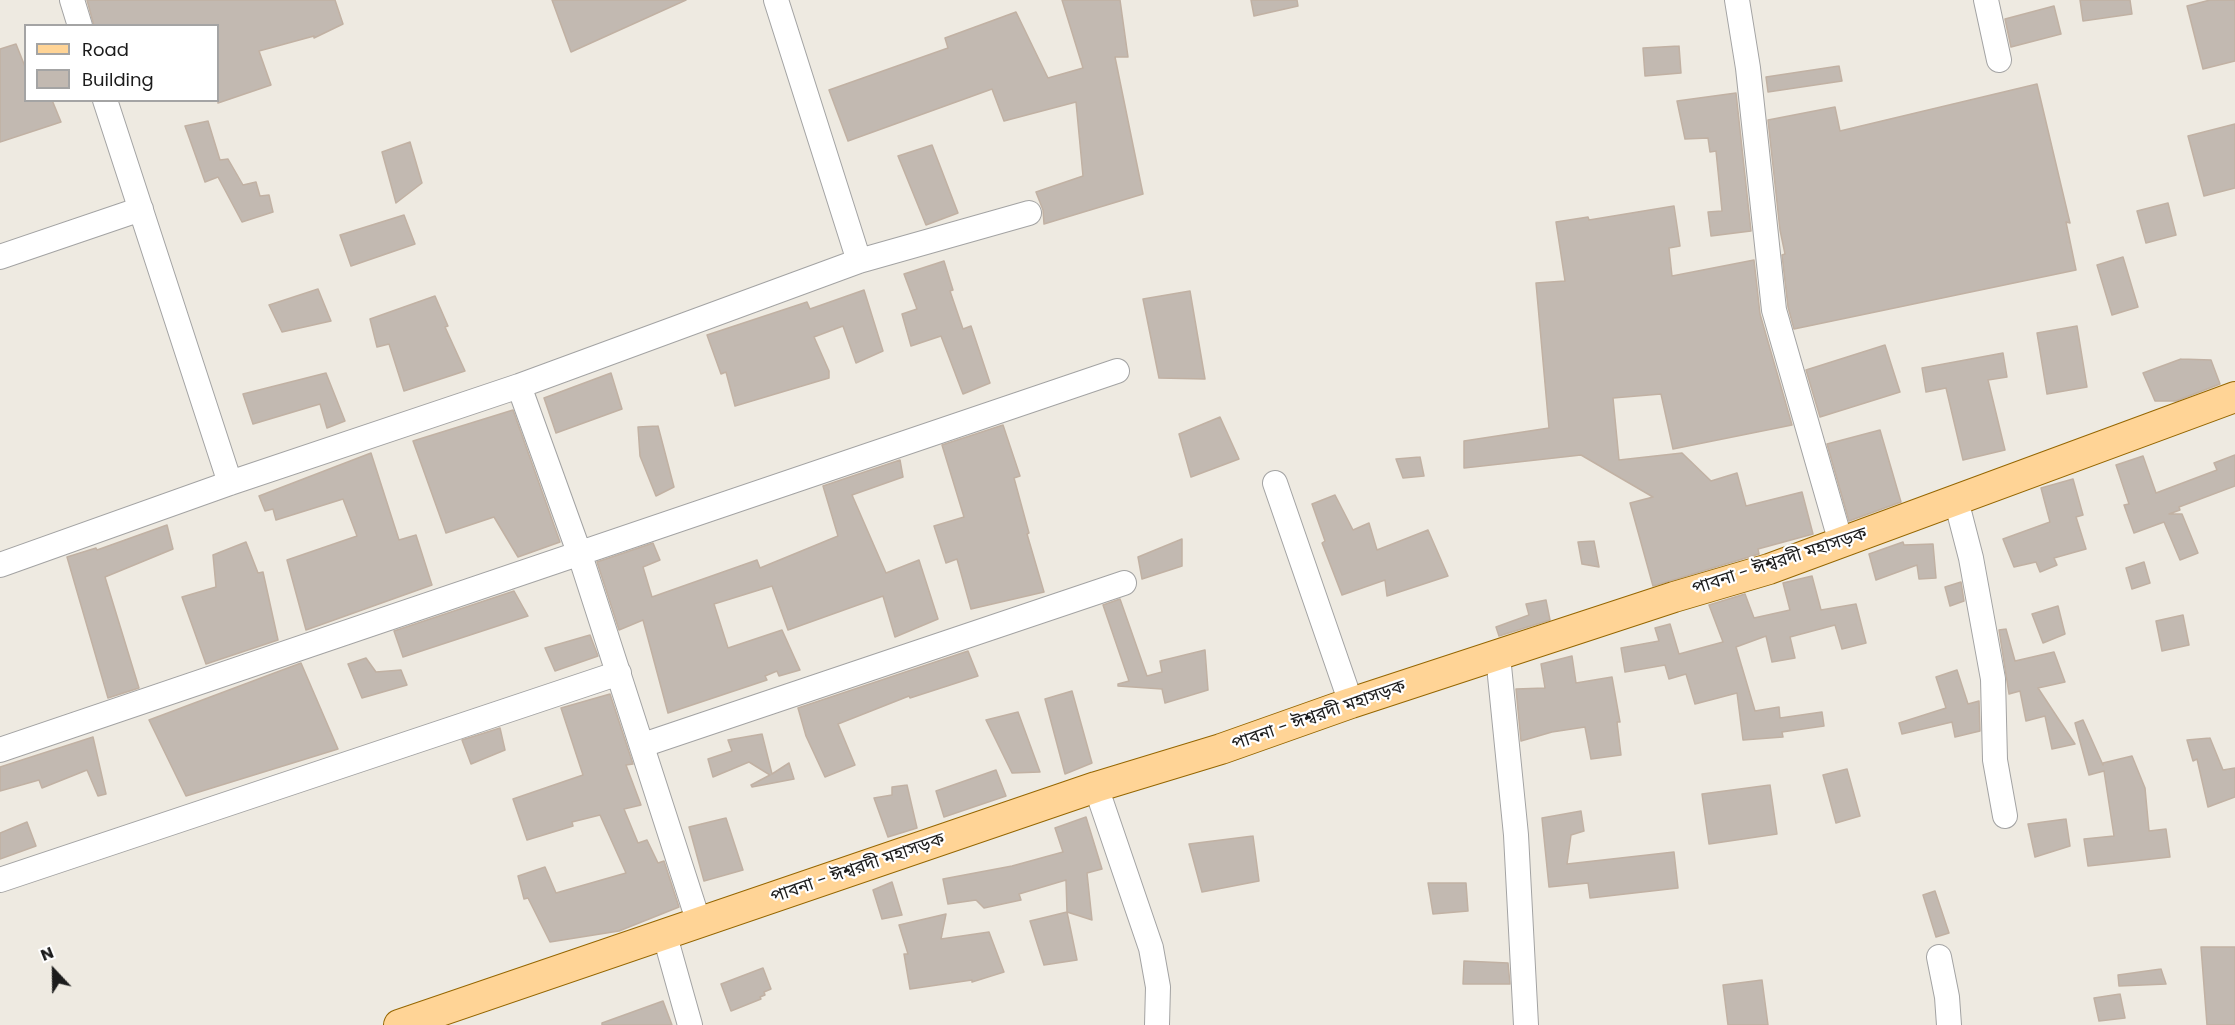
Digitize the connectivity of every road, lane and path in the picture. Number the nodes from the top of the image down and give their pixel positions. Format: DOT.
graph roads {
  1 [pos="72,0"];
  2 [pos="776,0"];
  3 [pos="1737,0"];
  4 [pos="1986,0"];
  5 [pos="79,24"];
  6 [pos="1999,60"];
  7 [pos="106,102"];
  8 [pos="141,209"];
  9 [pos="1029,213"];
  10 [pos="0,257"];
  11 [pos="859,261"];
  12 [pos="1117,371"];
  13 [pos="519,386"];
  14 [pos="2235,397"];
  15 [pos="230,483"];
  16 [pos="1275,483"];
  17 [pos="1956,500"];
  18 [pos="1841,543"];
  19 [pos="580,555"];
  20 [pos="0,565"];
  21 [pos="1124,583"];
  22 [pos="1498,656"];
  23 [pos="619,673"];
  24 [pos="1351,703"];
  25 [pos="643,745"];
  26 [pos="0,750"];
  27 [pos="1096,787"];
  28 [pos="2005,816"];
  29 [pos="0,880"];
  30 [pos="699,923"];
  31 [pos="665,936"];
  32 [pos="1939,957"];
  33 [pos="399,1025"];
  34 [pos="690,1025"];
  35 [pos="1157,1025"];
  36 [pos="1526,1025"];
  37 [pos="1949,1025"];
  1 -- 5 [label="street"];
  2 -- 11 [label="street"];
  3 -- 18 [label="street"];
  4 -- 6 [label="street"];
  7 -- 8 [label="street"];
  8 -- 10 [label="street"];
  8 -- 15 [label="street"];
  9 -- 11 [label="street"];
  11 -- 13 [label="street"];
  12 -- 19 [label="street"];
  13 -- 15 [label="street"];
  13 -- 19 [label="street"];
  14 -- 17 [label="main road, পাবনা - ঈশ্বরদী মহাসড়ক"];
  15 -- 20 [label="street"];
  16 -- 24 [label="street"];
  17 -- 18 [label="main road, পাবনা - ঈশ্বরদী মহাসড়ক"];
  17 -- 28 [label="street"];
  18 -- 22 [label="main road, পাবনা - ঈশ্বরদী মহাসড়ক"];
  19 -- 23 [label="street"];
  19 -- 26 [label="street"];
  21 -- 25 [label="street"];
  22 -- 24 [label="main road, পাবনা - ঈশ্বরদী মহাসড়ক"];
  22 -- 36 [label="street"];
  23 -- 25 [label="street"];
  23 -- 29 [label="street"];
  24 -- 27 [label="main road, পাবনা - ঈশ্বরদী মহাসড়ক"];
  25 -- 30 [label="street"];
  27 -- 30 [label="main road, পাবনা - ঈশ্বরদী মহাসড়ক"];
  27 -- 35 [label="street"];
  30 -- 31 [label="main road, পাবনা - ঈশ্বরদী মহাসড়ক"];
  31 -- 33 [label="main road, পাবনা - ঈশ্বরদী মহাসড়ক"];
  31 -- 34 [label="street"];
  32 -- 37 [label="street"];
}
